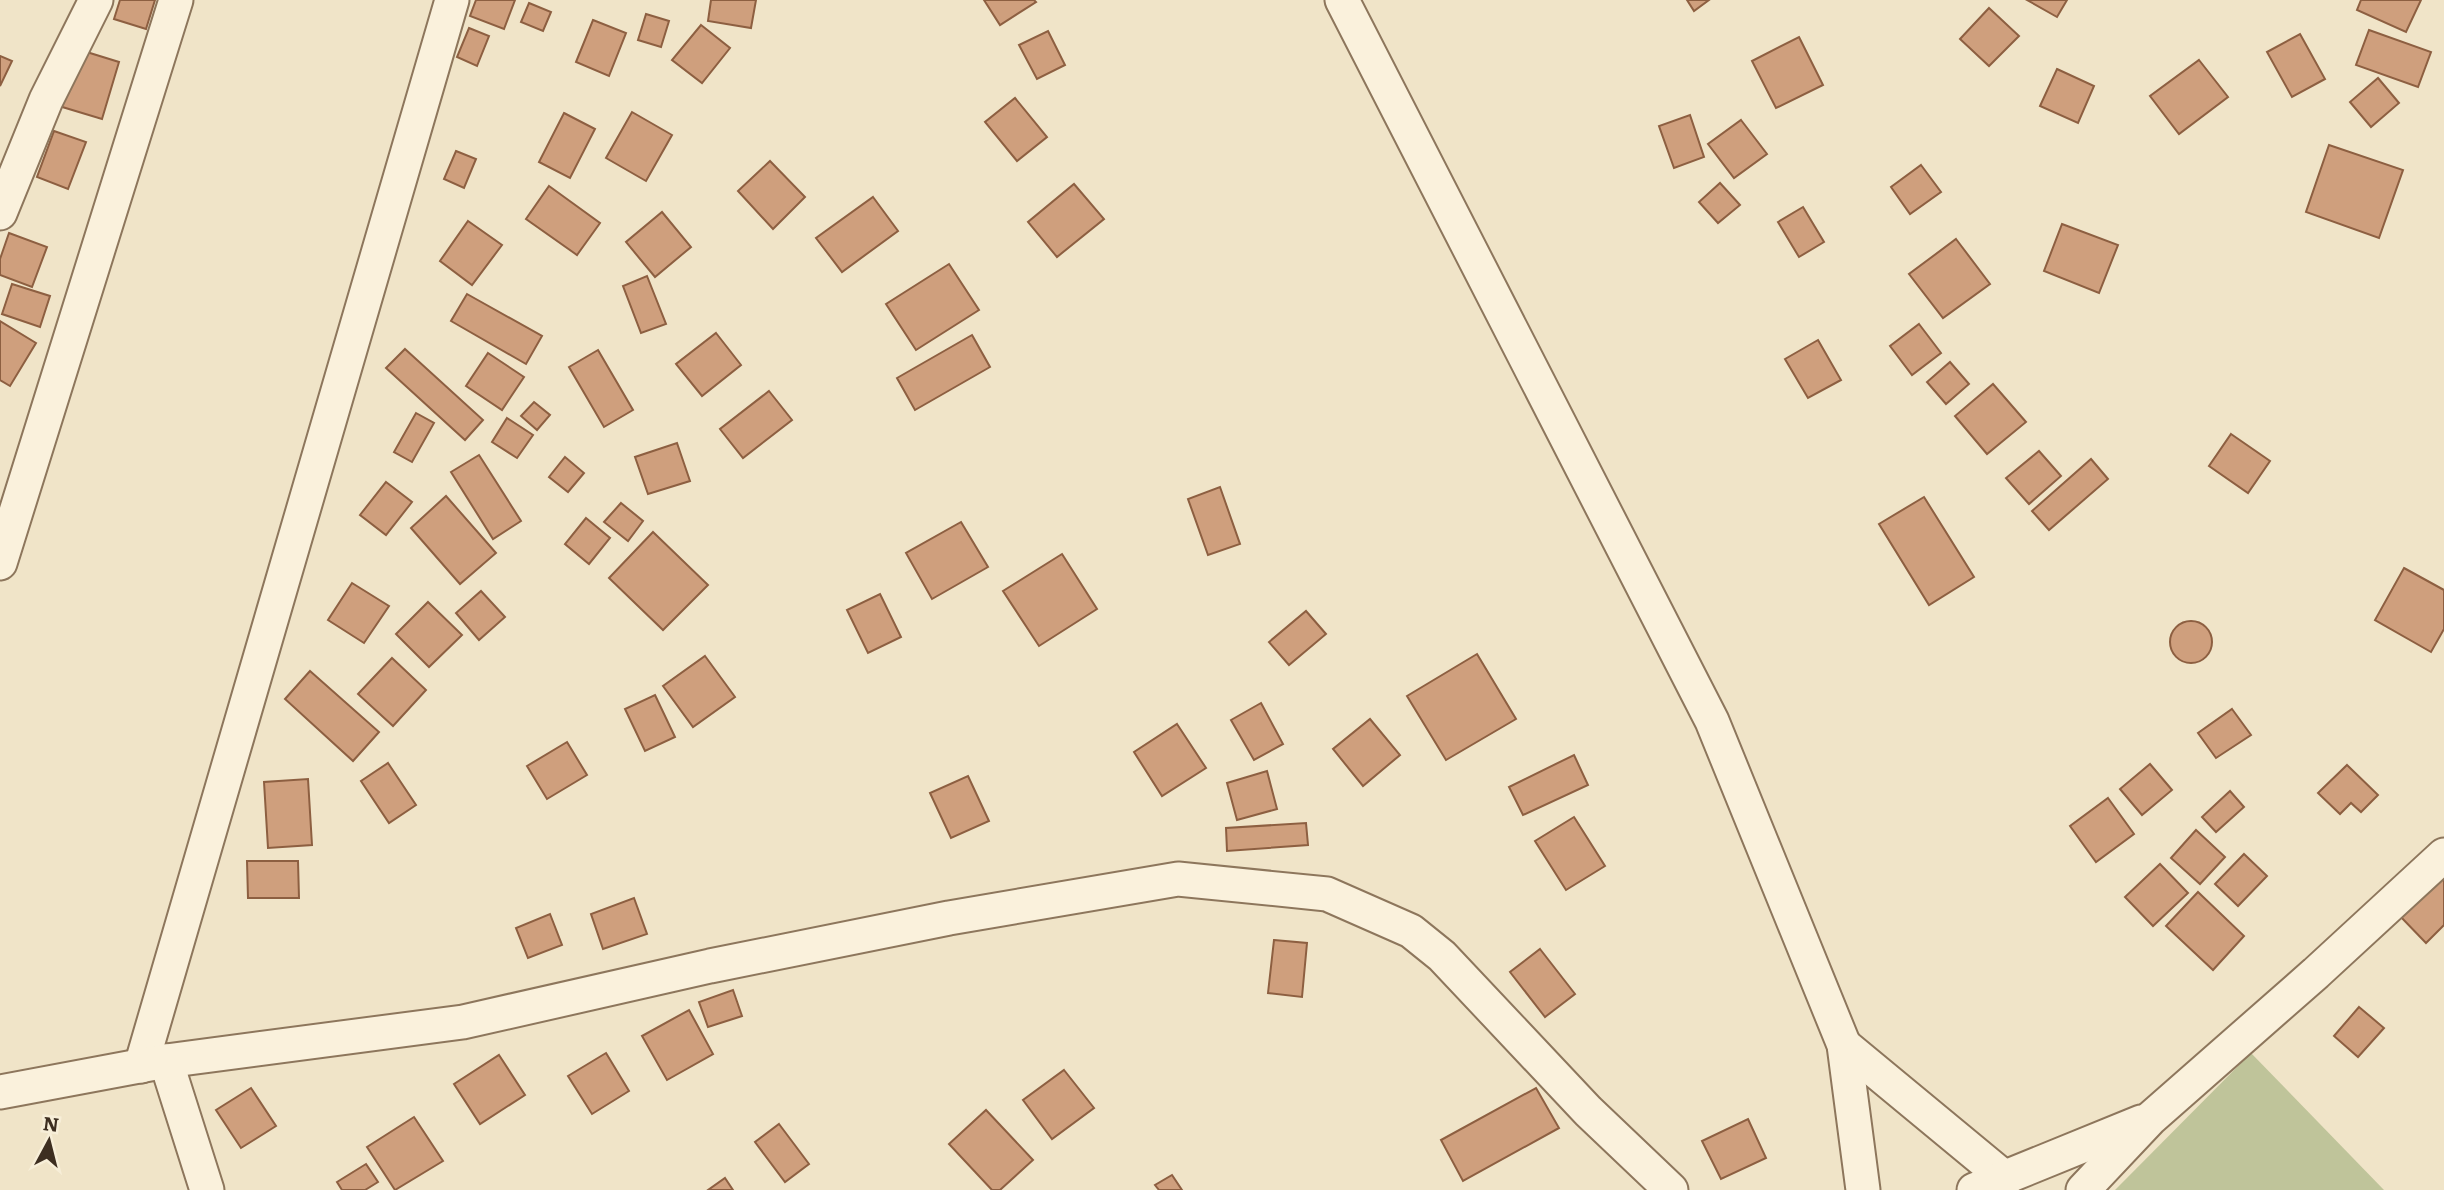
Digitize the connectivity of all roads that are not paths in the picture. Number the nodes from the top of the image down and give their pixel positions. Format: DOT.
graph roads {
  1 [pos="96,0"];
  2 [pos="176,0"];
  3 [pos="452,0"];
  4 [pos="1342,0"];
  5 [pos="0,213"];
  6 [pos="0,563"];
  7 [pos="2444,855"];
  8 [pos="1844,1045"];
  9 [pos="154,1063"];
  10 [pos="0,1092"];
  11 [pos="2151,1118"];
  12 [pos="2006,1179"];
  13 [pos="207,1190"];
  14 [pos="1671,1190"];
  15 [pos="1863,1190"];
  16 [pos="1975,1190"];
  17 [pos="2083,1190"];
  1 -- 5 [label="street"];
  2 -- 6 [label="street"];
  3 -- 9 [label="street"];
  4 -- 8 [label="street"];
  7 -- 11 [label="street"];
  8 -- 12 [label="street"];
  8 -- 15 [label="street"];
  9 -- 10 [label="street"];
  9 -- 13 [label="street"];
  9 -- 14 [label="street"];
  11 -- 12 [label="street"];
  11 -- 17 [label="street"];
  12 -- 16 [label="street"];
}
